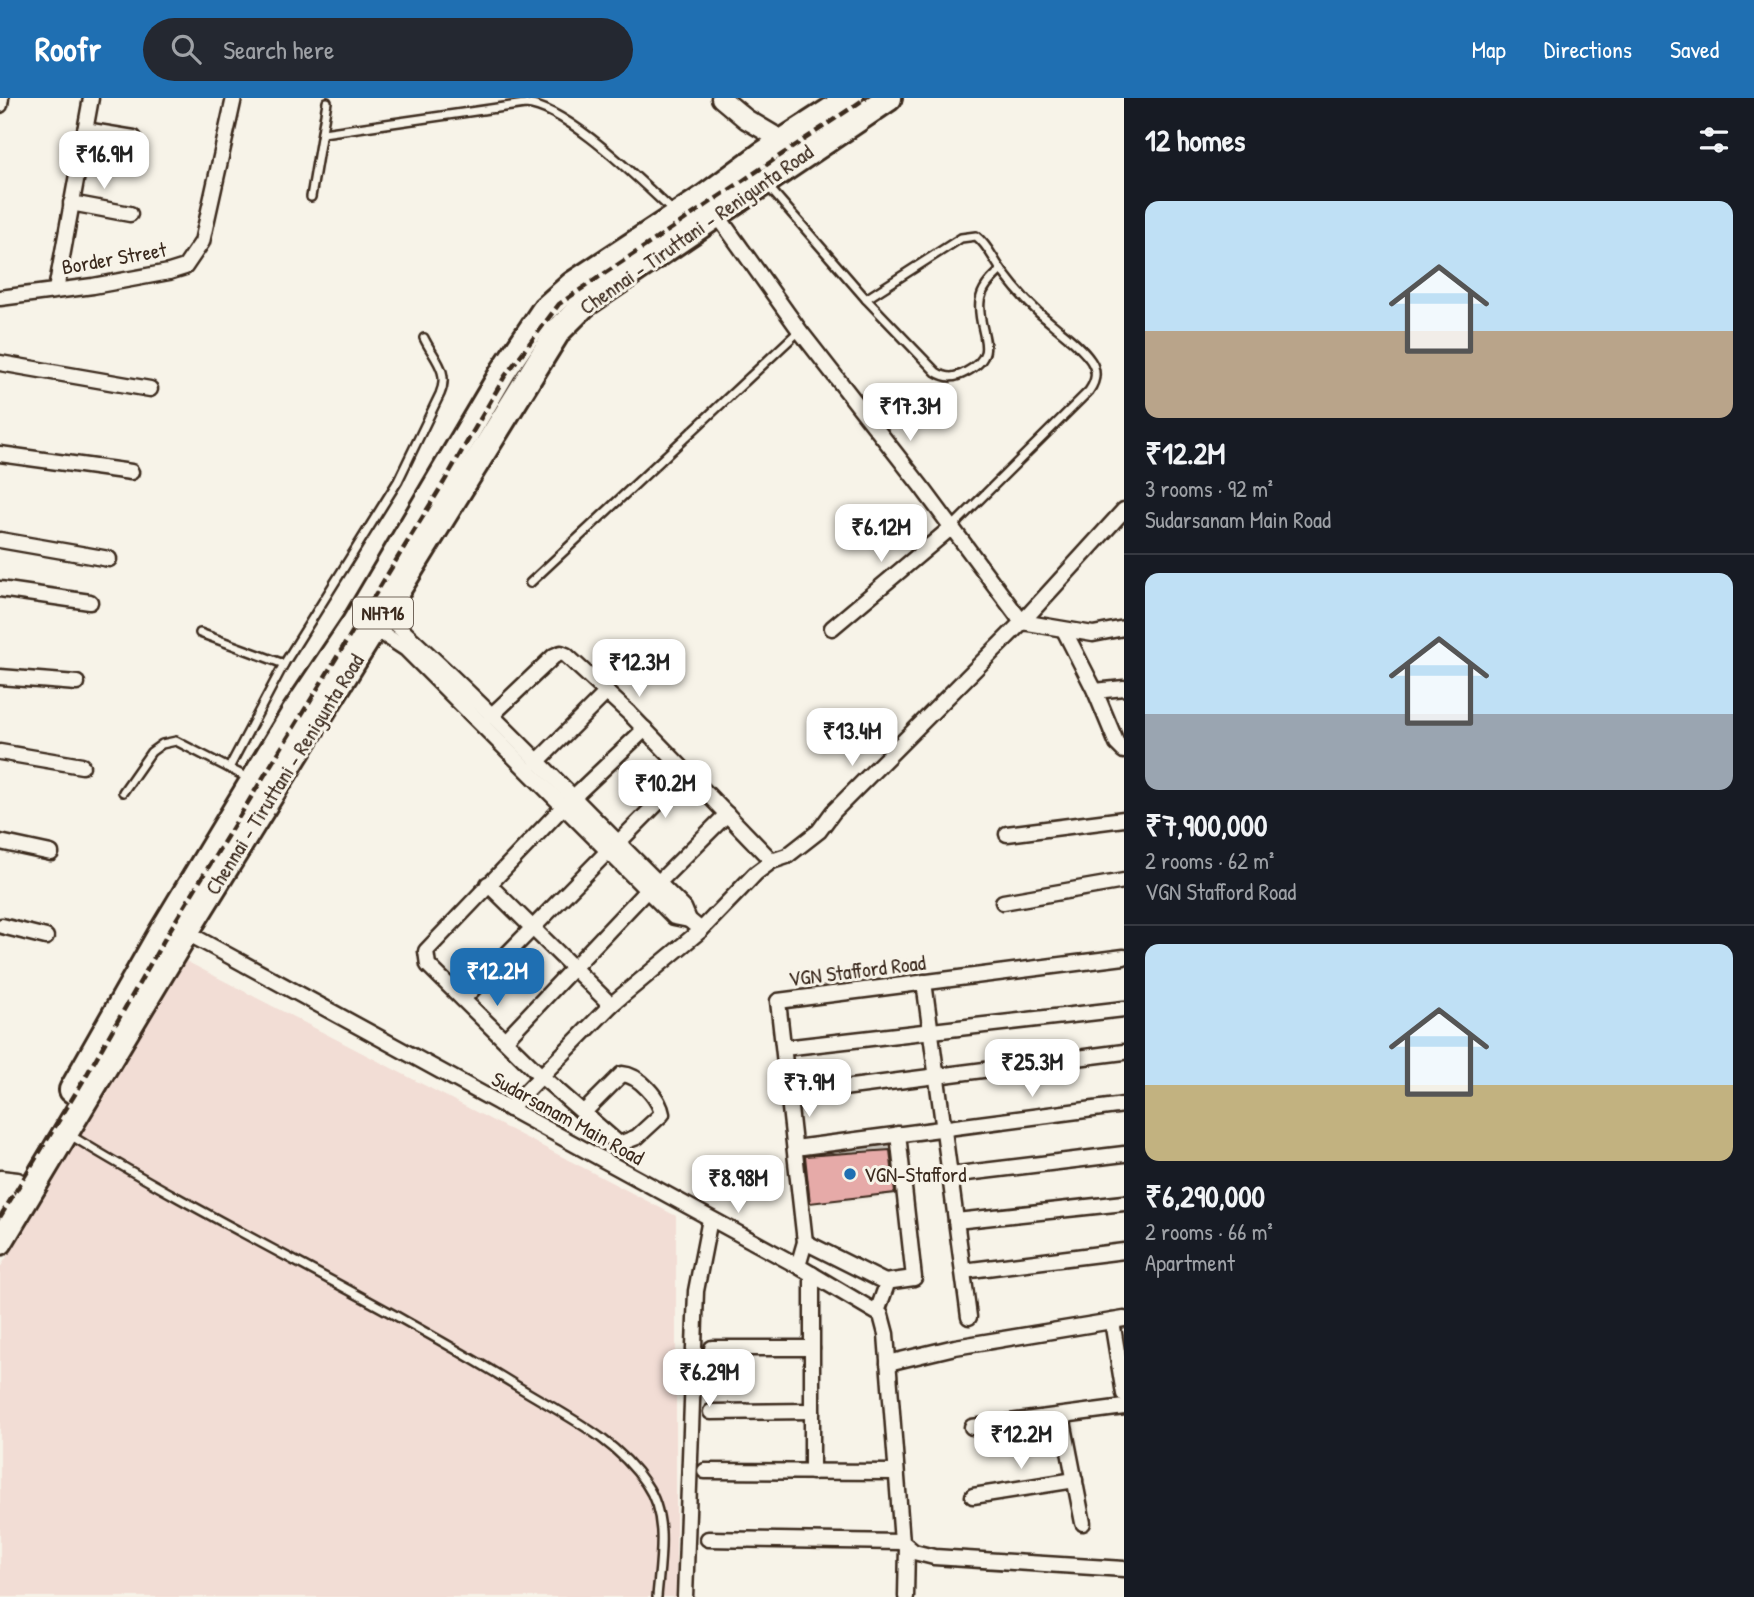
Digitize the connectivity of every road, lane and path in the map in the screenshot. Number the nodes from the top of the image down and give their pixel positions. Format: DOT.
graph roads {
  1 [pos="1,98"];
  2 [pos="91,98"];
  3 [pos="234,98"];
  4 [pos="721,98"];
  5 [pos="850,98"];
  6 [pos="889,98"];
  7 [pos="327,102"];
  8 [pos="0,105"];
  9 [pos="85,130"];
  10 [pos="323,133"];
  11 [pos="134,138"];
  12 [pos="777,161"];
  13 [pos="311,197"];
  14 [pos="71,203"];
  15 [pos="711,206"];
  16 [pos="130,214"];
  17 [pos="676,214"];
  18 [pos="1001,270"];
  19 [pos="55,289"];
  20 [pos="0,298"];
  21 [pos="866,299"];
  22 [pos="800,331"];
  23 [pos="424,338"];
  24 [pos="0,363"];
  25 [pos="150,389"];
  26 [pos="0,454"];
  27 [pos="131,472"];
  28 [pos="1124,510"];
  29 [pos="952,527"];
  30 [pos="0,540"];
  31 [pos="109,559"];
  32 [pos="530,583"];
  33 [pos="0,589"];
  34 [pos="90,602"];
  35 [pos="379,620"];
  36 [pos="1022,622"];
  37 [pos="832,628"];
  38 [pos="1124,628"];
  39 [pos="1064,630"];
  40 [pos="200,633"];
  41 [pos="284,664"];
  42 [pos="0,677"];
  43 [pos="77,683"];
  44 [pos="1124,688"];
  45 [pos="1095,691"];
  46 [pos="607,692"];
  47 [pos="470,704"];
  48 [pos="491,716"];
  49 [pos="645,729"];
  50 [pos="1124,751"];
  51 [pos="0,752"];
  52 [pos="537,761"];
  53 [pos="82,766"];
  54 [pos="229,768"];
  55 [pos="687,773"];
  56 [pos="254,780"];
  57 [pos="123,792"];
  58 [pos="568,802"];
  59 [pos="727,814"];
  60 [pos="1124,819"];
  61 [pos="1007,834"];
  62 [pos="0,842"];
  63 [pos="613,847"];
  64 [pos="51,853"];
  65 [pos="772,861"];
  66 [pos="1124,881"];
  67 [pos="488,884"];
  68 [pos="653,887"];
  69 [pos="1003,902"];
  70 [pos="177,927"];
  71 [pos="532,927"];
  72 [pos="1,929"];
  73 [pos="701,930"];
  74 [pos="46,937"];
  75 [pos="1124,957"];
  76 [pos="573,967"];
  77 [pos="923,982"];
  78 [pos="463,999"];
  79 [pos="611,1005"];
  80 [pos="1124,1009"];
  81 [pos="930,1031"];
  82 [pos="505,1040"];
  83 [pos="784,1048"];
  84 [pos="1124,1052"];
  85 [pos="541,1075"];
  86 [pos="936,1076"];
  87 [pos="789,1095"];
  88 [pos="1124,1105"];
  89 [pos="509,1109"];
  90 [pos="583,1113"];
  91 [pos="943,1128"];
  92 [pos="66,1132"];
  93 [pos="898,1134"];
  94 [pos="795,1148"];
  95 [pos="1124,1154"];
  96 [pos="950,1175"];
  97 [pos="9,1193"];
  98 [pos="1124,1203"];
  99 [pos="710,1219"];
  100 [pos="956,1221"];
  101 [pos="0,1242"];
  102 [pos="805,1242"];
  103 [pos="1124,1251"];
  104 [pos="798,1266"];
  105 [pos="962,1270"];
  106 [pos="812,1274"];
  107 [pos="885,1282"];
  108 [pos="877,1312"];
  109 [pos="969,1317"];
  110 [pos="1118,1320"];
  111 [pos="712,1348"];
  112 [pos="812,1348"];
  113 [pos="888,1363"];
  114 [pos="1124,1394"];
  115 [pos="1124,1406"];
  116 [pos="812,1411"];
  117 [pos="711,1412"];
  118 [pos="1062,1416"];
  119 [pos="972,1427"];
  120 [pos="705,1471"];
  121 [pos="812,1472"];
  122 [pos="896,1472"];
  123 [pos="1075,1480"];
  124 [pos="972,1496"];
  125 [pos="1083,1523"];
  126 [pos="708,1539"];
  127 [pos="905,1544"];
  128 [pos="1124,1570"];
  129 [pos="657,1597"];
  130 [pos="685,1597"];
  131 [pos="906,1597"];
  1 -- 8 [label="street"];
  2 -- 9 [label="street"];
  3 -- 19 [label="street, Border Street"];
  4 -- 12 [label="street"];
  5 -- 12 [label="highway, Chennai - Tiruttani - Renigunta Road / NH716"];
  6 -- 12 [label="highway, Chennai - Tiruttani - Renigunta Road / NH716"];
  7 -- 10 [label="lane"];
  9 -- 11 [label="street"];
  9 -- 14 [label="street"];
  10 -- 13 [label="lane"];
  10 -- 17 [label="lane"];
  12 -- 15 [label="highway, Chennai - Tiruttani - Renigunta Road / NH716"];
  12 -- 21 [label="lane"];
  14 -- 16 [label="street"];
  14 -- 19 [label="street"];
  15 -- 17 [label="highway, Chennai - Tiruttani - Renigunta Road / NH716"];
  15 -- 22 [label="street"];
  15 -- 35 [label="highway, Chennai - Tiruttani - Renigunta Road / NH716"];
  17 -- 56 [label="highway, Chennai - Tiruttani - Renigunta Road / NH716"];
  18 -- 21 [label="lane"];
  18 -- 21 [label="lane"];
  18 -- 29 [label="lane"];
  19 -- 20 [label="street, Border Street"];
  22 -- 29 [label="street"];
  22 -- 32 [label="lane"];
  23 -- 41 [label="lane"];
  24 -- 25 [label="street"];
  26 -- 27 [label="street"];
  28 -- 36 [label="street"];
  29 -- 36 [label="street"];
  29 -- 37 [label="street"];
  30 -- 31 [label="street"];
  33 -- 34 [label="street"];
  35 -- 47 [label="street"];
  35 -- 70 [label="highway, Chennai - Tiruttani - Renigunta Road / NH716"];
  36 -- 39 [label="street"];
  36 -- 65 [label="street"];
  38 -- 39 [label="street"];
  39 -- 45 [label="street"];
  40 -- 41 [label="lane"];
  41 -- 54 [label="lane"];
  42 -- 43 [label="street"];
  44 -- 45 [label="street"];
  45 -- 50 [label="street"];
  46 -- 48 [label="street"];
  46 -- 49 [label="street"];
  46 -- 52 [label="street"];
  47 -- 48 [label="street"];
  47 -- 58 [label="street"];
  48 -- 52 [label="street"];
  49 -- 55 [label="street"];
  49 -- 58 [label="street"];
  51 -- 53 [label="street"];
  52 -- 58 [label="street"];
  54 -- 56 [label="lane"];
  54 -- 57 [label="lane"];
  55 -- 59 [label="street"];
  55 -- 63 [label="street"];
  56 -- 70 [label="highway, Chennai - Tiruttani - Renigunta Road / NH716"];
  58 -- 63 [label="street"];
  58 -- 67 [label="street"];
  59 -- 65 [label="street"];
  59 -- 68 [label="street"];
  60 -- 61 [label="street"];
  62 -- 64 [label="street"];
  63 -- 68 [label="street"];
  63 -- 71 [label="street"];
  65 -- 73 [label="street"];
  66 -- 69 [label="street"];
  67 -- 71 [label="street"];
  67 -- 78 [label="street"];
  68 -- 73 [label="street"];
  68 -- 76 [label="street"];
  70 -- 89 [label="street, Sudarsanam Main Road"];
  70 -- 92 [label="highway, Chennai - Tiruttani - Renigunta Road / NH716"];
  70 -- 97 [label="highway, Chennai - Tiruttani - Renigunta Road / NH716"];
  71 -- 76 [label="street"];
  71 -- 78 [label="street"];
  72 -- 74 [label="street"];
  73 -- 79 [label="street"];
  75 -- 77 [label="street, VGN Stafford Road"];
  76 -- 79 [label="street"];
  76 -- 82 [label="street"];
  77 -- 81 [label="street"];
  77 -- 83 [label="street, VGN Stafford Road"];
  78 -- 82 [label="street"];
  79 -- 85 [label="street"];
  80 -- 81 [label="street"];
  81 -- 83 [label="street"];
  81 -- 86 [label="street"];
  82 -- 85 [label="street"];
  83 -- 87 [label="street, VGN Stafford Road"];
  84 -- 86 [label="street"];
  85 -- 89 [label="street"];
  85 -- 90 [label="street"];
  86 -- 87 [label="street"];
  86 -- 91 [label="street"];
  87 -- 94 [label="street, VGN Stafford Road"];
  88 -- 91 [label="street"];
  89 -- 99 [label="street, Sudarsanam Main Road"];
  90 -- 90 [label="street"];
  91 -- 93 [label="street"];
  91 -- 96 [label="street"];
  92 -- 97 [label="highway, Chennai - Tiruttani - Renigunta Road / NH716"];
  92 -- 129 [label="lane"];
  93 -- 94 [label="street"];
  93 -- 107 [label="street"];
  94 -- 102 [label="street, VGN Stafford Road"];
  95 -- 96 [label="street"];
  96 -- 100 [label="street"];
  97 -- 101 [label="highway, Chennai - Tiruttani - Renigunta Road / NH716"];
  98 -- 100 [label="street"];
  99 -- 104 [label="street, Sudarsanam Main Road"];
  99 -- 130 [label="street"];
  100 -- 105 [label="street"];
  102 -- 104 [label="street, VGN Stafford Road"];
  102 -- 107 [label="street"];
  103 -- 105 [label="street"];
  104 -- 106 [label="street, Sudarsanam Main Road"];
  105 -- 109 [label="street"];
  106 -- 108 [label="street, Sudarsanam Main Road"];
  106 -- 112 [label="street"];
  107 -- 108 [label="street"];
  108 -- 113 [label="street"];
  110 -- 113 [label="street"];
  110 -- 114 [label="street"];
  111 -- 112 [label="street"];
  112 -- 116 [label="street"];
  113 -- 122 [label="street"];
  115 -- 118 [label="street"];
  116 -- 117 [label="street"];
  116 -- 121 [label="street"];
  118 -- 119 [label="street"];
  118 -- 123 [label="street"];
  120 -- 121 [label="street"];
  121 -- 122 [label="street"];
  122 -- 127 [label="street"];
  123 -- 124 [label="street"];
  123 -- 125 [label="street"];
  126 -- 127 [label="street"];
  127 -- 128 [label="street"];
  127 -- 131 [label="street"];
}
